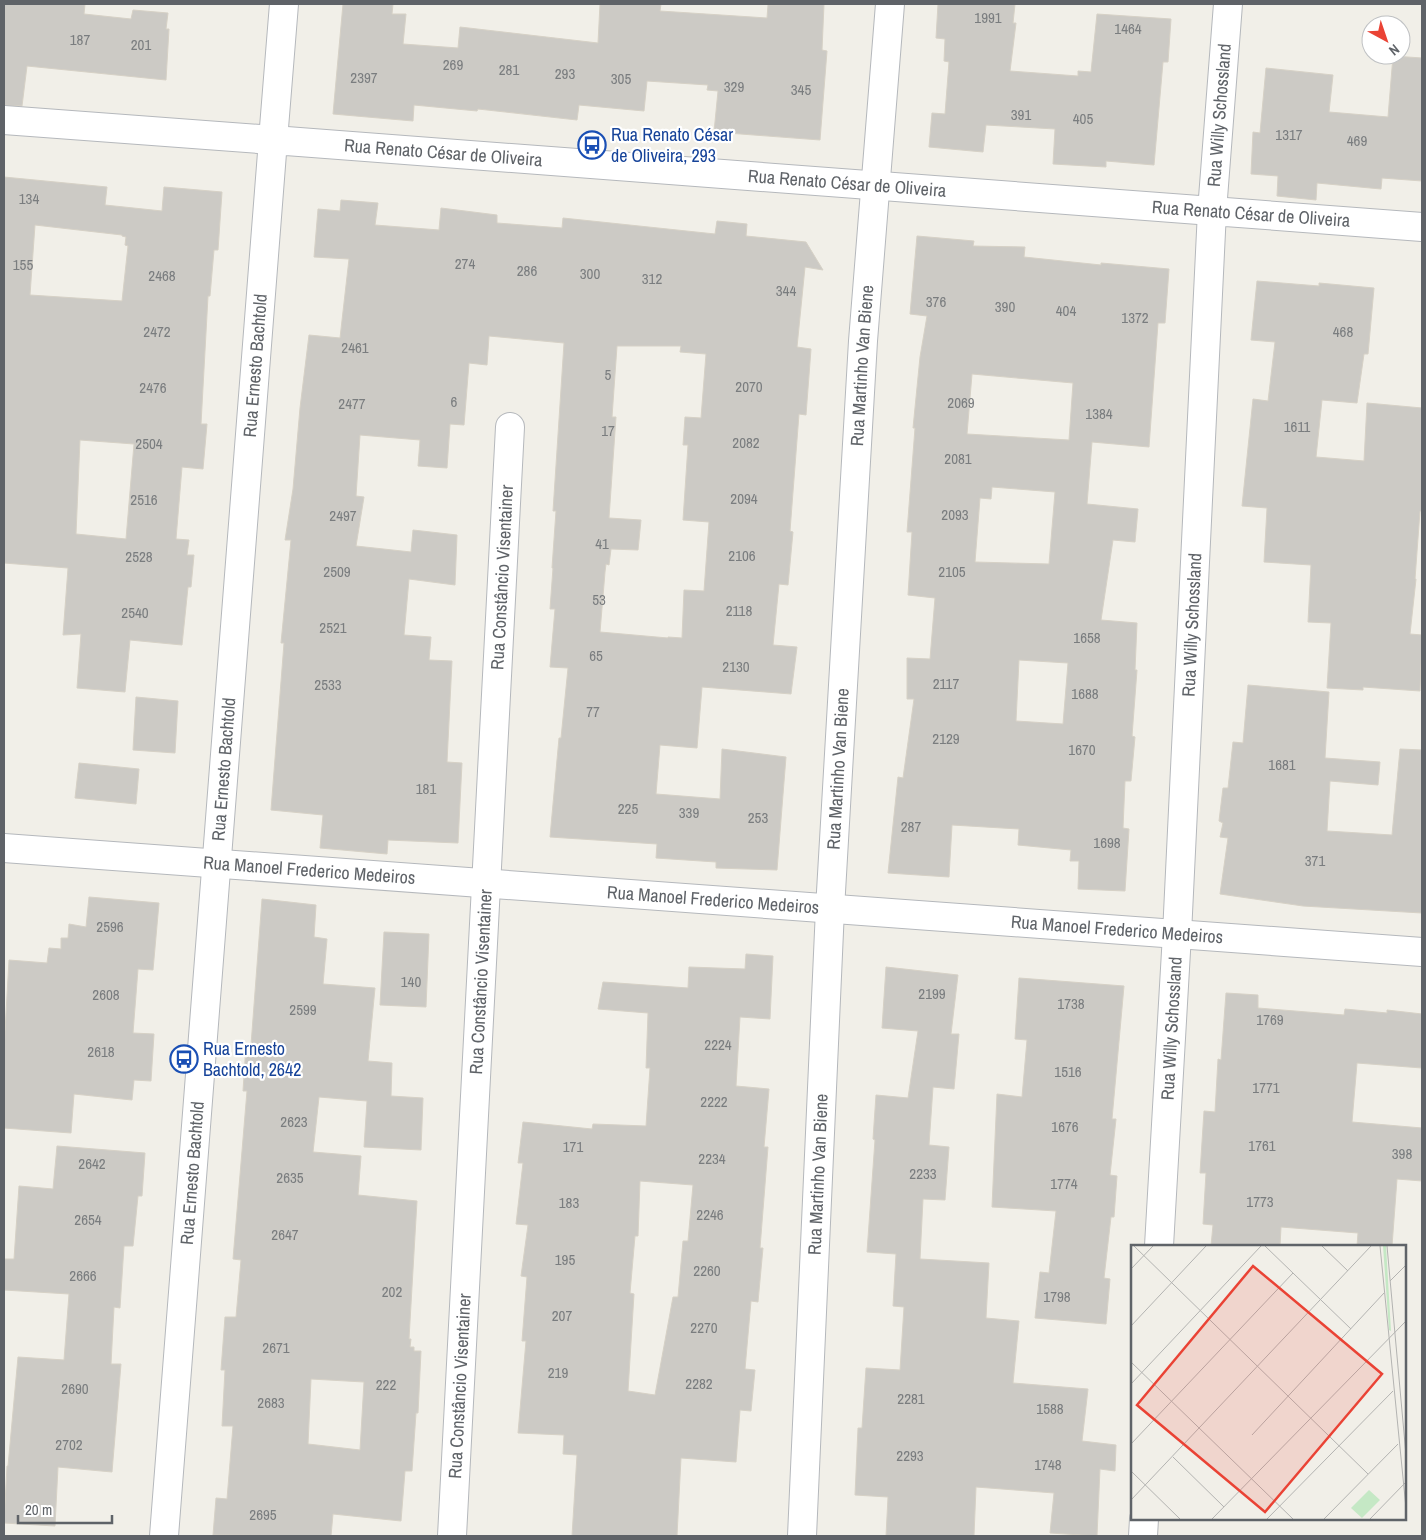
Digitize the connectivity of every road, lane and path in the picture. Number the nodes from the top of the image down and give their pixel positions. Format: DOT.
graph roads {
  1 [pos="284,4"];
  2 [pos="890,4"];
  3 [pos="1228,4"];
  4 [pos="4,120"];
  5 [pos="273,140"];
  6 [pos="876,185"];
  7 [pos="1212,211"];
  8 [pos="1422,227"];
  9 [pos="510,427"];
  10 [pos="4,848"];
  11 [pos="217,864"];
  12 [pos="487,884"];
  13 [pos="830,909"];
  14 [pos="1177,934"];
  15 [pos="1422,952"];
  16 [pos="1159,1245"];
  17 [pos="1144,1520"];
  18 [pos="164,1536"];
  19 [pos="452,1536"];
  20 [pos="802,1536"];
  21 [pos="1143,1536"];
  1 -- 5 [label="street, Rua Ernesto Bachtold"];
  2 -- 6 [label="street, Rua Martinho Van Biene"];
  3 -- 7 [label="street, Rua Willy Schossland"];
  4 -- 5 [label="street, Rua Renato César de Oliveira"];
  5 -- 6 [label="street, Rua Renato César de Oliveira"];
  5 -- 11 [label="street, Rua Ernesto Bachtold"];
  6 -- 7 [label="street, Rua Renato César de Oliveira"];
  6 -- 13 [label="street, Rua Martinho Van Biene"];
  7 -- 8 [label="street, Rua Renato César de Oliveira"];
  7 -- 14 [label="street, Rua Willy Schossland"];
  9 -- 12 [label="street, Rua Constâncio Visentainer"];
  10 -- 11 [label="street, Rua Manoel Frederico Medeiros"];
  11 -- 12 [label="street, Rua Manoel Frederico Medeiros"];
  11 -- 18 [label="street, Rua Ernesto Bachtold"];
  12 -- 13 [label="street, Rua Manoel Frederico Medeiros"];
  12 -- 19 [label="street, Rua Constâncio Visentainer"];
  13 -- 14 [label="street, Rua Manoel Frederico Medeiros"];
  13 -- 20 [label="street, Rua Martinho Van Biene"];
  14 -- 15 [label="street, Rua Manoel Frederico Medeiros"];
  14 -- 16 [label="street, Rua Willy Schossland"];
  17 -- 21 [label="street"];
}
